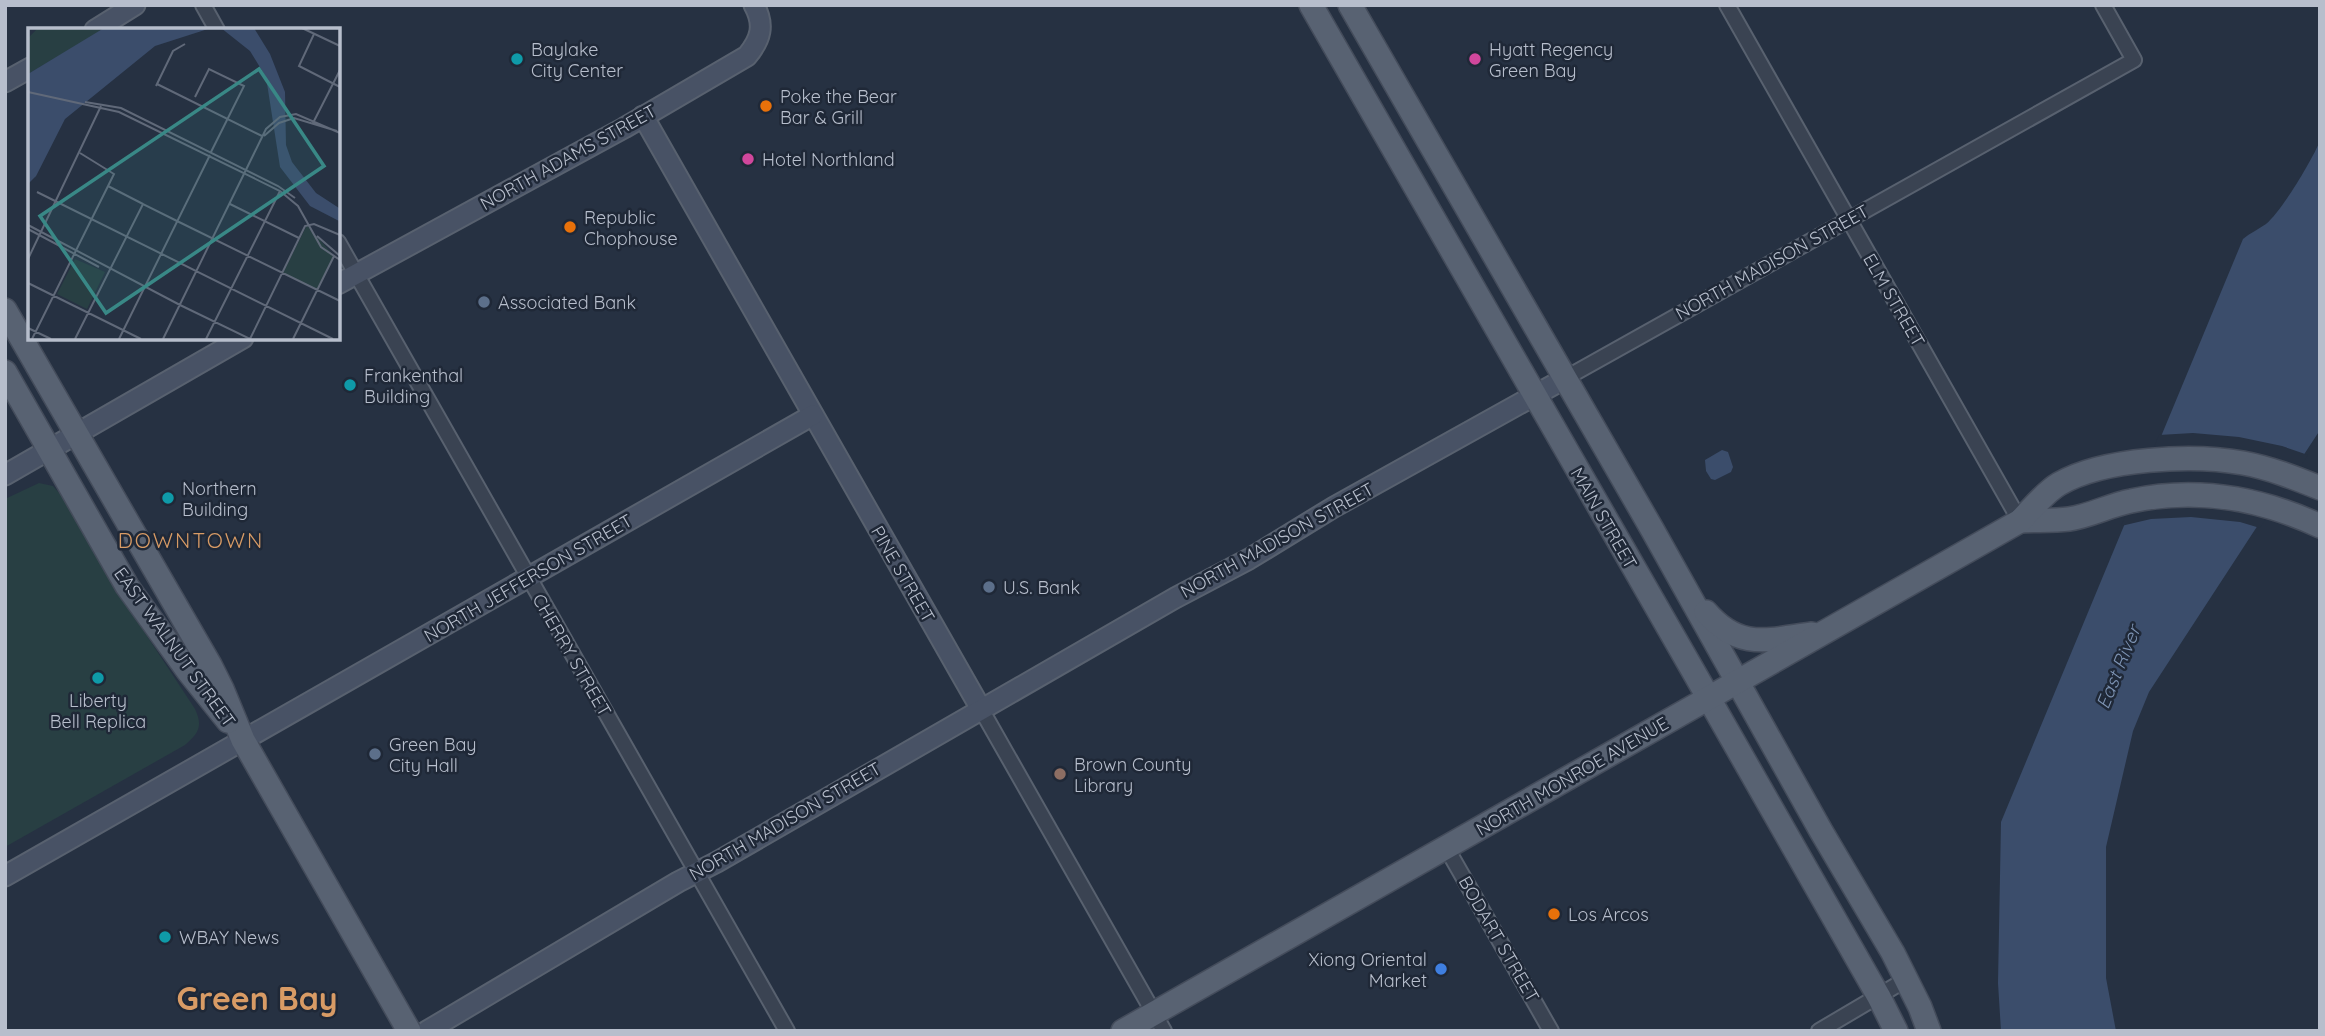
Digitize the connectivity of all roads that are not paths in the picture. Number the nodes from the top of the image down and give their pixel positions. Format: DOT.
graph roads {
  1 [pos="135,5"];
  2 [pos="203,5"];
  3 [pos="754,5"];
  4 [pos="1311,5"];
  5 [pos="1350,5"];
  6 [pos="1727,5"];
  7 [pos="2103,5"];
  8 [pos="98,28"];
  9 [pos="216,28"];
  10 [pos="28,69"];
  11 [pos="5,82"];
  12 [pos="643,116"];
  13 [pos="1849,219"];
  14 [pos="340,246"];
  15 [pos="356,274"];
  16 [pos="340,283"];
  17 [pos="5,310"];
  18 [pos="240,340"];
  19 [pos="5,372"];
  20 [pos="1564,379"];
  21 [pos="1534,395"];
  22 [pos="813,415"];
  23 [pos="78,433"];
  24 [pos="49,449"];
  25 [pos="5,475"];
  26 [pos="2314,486"];
  27 [pos="2020,521"];
  28 [pos="2320,526"];
  29 [pos="528,578"];
  30 [pos="1686,591"];
  31 [pos="1822,633"];
  32 [pos="1737,682"];
  33 [pos="1709,698"];
  34 [pos="981,709"];
  35 [pos="243,740"];
  36 [pos="1446,847"];
  37 [pos="697,871"];
  38 [pos="5,876"];
  39 [pos="1907,979"];
  40 [pos="1879,997"];
  41 [pos="1159,1022"];
  42 [pos="409,1031"];
  43 [pos="427,1031"];
  44 [pos="787,1031"];
  45 [pos="1123,1031"];
  46 [pos="1551,1031"];
  47 [pos="1819,1031"];
  48 [pos="1896,1031"];
  49 [pos="1929,1031"];
  1 -- 8 [label="main road"];
  2 -- 9 [label="street"];
  3 -- 12 [label="main road, NORTH ADAMS STREET"];
  4 -- 21 [label="main road, MAIN STREET"];
  5 -- 20 [label="main road, MAIN STREET"];
  6 -- 13 [label="street, ELM STREET"];
  7 -- 13 [label="street, NORTH MADISON STREET"];
  10 -- 11 [label="main road"];
  12 -- 15 [label="main road, NORTH ADAMS STREET"];
  12 -- 22 [label="main road, PINE STREET"];
  13 -- 20 [label="street, NORTH MADISON STREET"];
  13 -- 27 [label="street, ELM STREET"];
  14 -- 15 [label="street, CHERRY STREET"];
  15 -- 16 [label="main road, NORTH ADAMS STREET"];
  15 -- 29 [label="street, CHERRY STREET"];
  17 -- 23 [label="main road, EAST WALNUT STREET"];
  18 -- 23 [label="main road"];
  19 -- 24 [label="main road, EAST WALNUT STREET"];
  20 -- 21 [label="main road, NORTH MADISON STREET"];
  20 -- 30 [label="main road, MAIN STREET"];
  21 -- 33 [label="main road, MAIN STREET"];
  21 -- 34 [label="main road, NORTH MADISON STREET"];
  22 -- 29 [label="main road, NORTH JEFFERSON STREET"];
  22 -- 34 [label="main road, PINE STREET"];
  23 -- 24 [label="main road"];
  23 -- 35 [label="main road, EAST WALNUT STREET"];
  24 -- 25 [label="main road"];
  24 -- 35 [label="main road, EAST WALNUT STREET"];
  26 -- 27 [label="main road"];
  27 -- 28 [label="main road"];
  27 -- 31 [label="main road, NORTH MONROE AVENUE"];
  29 -- 35 [label="main road, NORTH JEFFERSON STREET"];
  29 -- 37 [label="street, CHERRY STREET"];
  30 -- 31 [label="main road"];
  30 -- 32 [label="main road, MAIN STREET"];
  31 -- 32 [label="main road, NORTH MONROE AVENUE"];
  32 -- 33 [label="main road, NORTH MONROE AVENUE"];
  32 -- 39 [label="main road, MAIN STREET"];
  33 -- 36 [label="main road, NORTH MONROE AVENUE"];
  33 -- 40 [label="main road, MAIN STREET"];
  34 -- 37 [label="main road, NORTH MADISON STREET"];
  34 -- 41 [label="street, PINE STREET"];
  35 -- 38 [label="main road, NORTH JEFFERSON STREET"];
  35 -- 42 [label="main road, EAST WALNUT STREET"];
  36 -- 41 [label="main road, NORTH MONROE AVENUE"];
  36 -- 46 [label="street, BODART STREET"];
  37 -- 43 [label="main road, NORTH MADISON STREET"];
  37 -- 44 [label="street, CHERRY STREET"];
  39 -- 40 [label="street"];
  39 -- 49 [label="main road, MAIN STREET"];
  40 -- 47 [label="street"];
  40 -- 48 [label="main road, MAIN STREET"];
  41 -- 45 [label="main road, NORTH MONROE AVENUE"];
}
